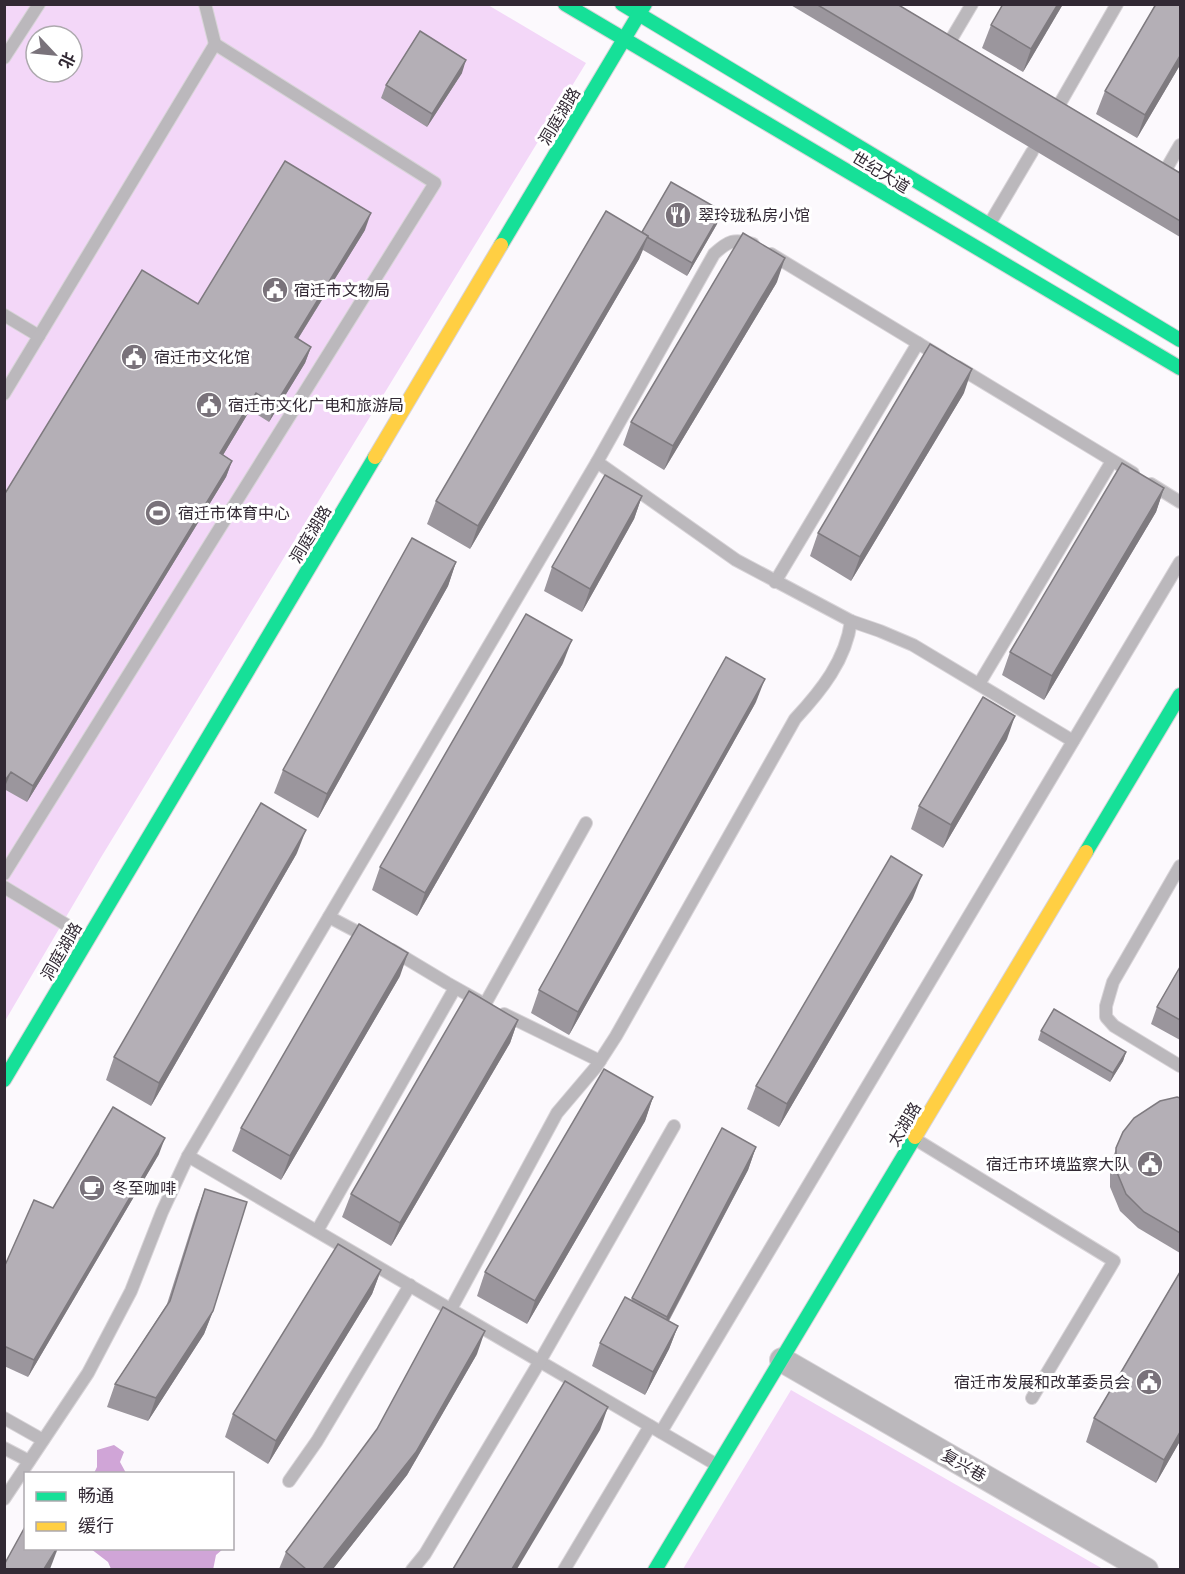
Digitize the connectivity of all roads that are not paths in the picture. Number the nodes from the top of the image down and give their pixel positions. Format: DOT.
graph roads {
  1 [pos="39,4"];
  2 [pos="205,4"];
  3 [pos="565,4"];
  4 [pos="622,4"];
  5 [pos="972,4"];
  6 [pos="1118,4"];
  7 [pos="642,10"];
  8 [pos="624,39"];
  9 [pos="949,43"];
  10 [pos="215,44"];
  11 [pos="4,58"];
  12 [pos="1057,108"];
  13 [pos="1180,145"];
  14 [pos="1032,152"];
  15 [pos="1164,170"];
  16 [pos="982,236"];
  17 [pos="4,315"];
  18 [pos="39,336"];
  19 [pos="1180,340"];
  20 [pos="918,343"];
  21 [pos="1180,368"];
  22 [pos="4,394"];
  23 [pos="1113,460"];
  24 [pos="597,462"];
  25 [pos="1180,502"];
  26 [pos="1180,562"];
  27 [pos="775,582"];
  28 [pos="851,621"];
  29 [pos="979,684"];
  30 [pos="1180,695"];
  31 [pos="1073,741"];
  32 [pos="586,823"];
  33 [pos="1180,866"];
  34 [pos="4,874"];
  35 [pos="4,887"];
  36 [pos="329,916"];
  37 [pos="88,938"];
  38 [pos="455,988"];
  39 [pos="485,1004"];
  40 [pos="600,1061"];
  41 [pos="1180,1066"];
  42 [pos="4,1080"];
  43 [pos="674,1126"];
  44 [pos="914,1138"];
  45 [pos="188,1156"];
  46 [pos="317,1231"];
  47 [pos="410,1285"];
  48 [pos="451,1309"];
  49 [pos="782,1360"];
  50 [pos="540,1361"];
  51 [pos="1032,1398"];
  52 [pos="4,1418"];
  53 [pos="656,1429"];
  54 [pos="43,1440"];
  55 [pos="4,1448"];
  56 [pos="29,1461"];
  57 [pos="718,1465"];
  58 [pos="289,1481"];
  59 [pos="4,1499"];
  60 [pos="412,1569"];
  61 [pos="564,1569"];
  62 [pos="655,1569"];
  63 [pos="1146,1569"];
  1 -- 11 [label="lane"];
  2 -- 10 [label="lane"];
  3 -- 8 [label="street, 世纪大道"];
  4 -- 7 [label="street, 世纪大道"];
  5 -- 9 [label="lane"];
  6 -- 12 [label="lane"];
  7 -- 8 [label="street, 洞庭湖路"];
  7 -- 16 [label="street, 世纪大道"];
  8 -- 16 [label="street, 世纪大道"];
  8 -- 37 [label="street, 洞庭湖路"];
  10 -- 18 [label="lane"];
  10 -- 34 [label="lane"];
  13 -- 15 [label="lane"];
  14 -- 16 [label="lane"];
  16 -- 19 [label="street, 世纪大道"];
  16 -- 21 [label="street, 世纪大道"];
  17 -- 18 [label="lane"];
  18 -- 22 [label="lane"];
  20 -- 23 [label="lane"];
  20 -- 24 [label="lane"];
  20 -- 27 [label="lane"];
  23 -- 25 [label="lane"];
  23 -- 29 [label="lane"];
  24 -- 27 [label="lane"];
  24 -- 36 [label="lane"];
  26 -- 31 [label="lane"];
  27 -- 28 [label="lane"];
  28 -- 29 [label="lane"];
  28 -- 40 [label="lane"];
  29 -- 31 [label="lane"];
  30 -- 44 [label="street, 太湖路"];
  31 -- 53 [label="lane"];
  32 -- 39 [label="lane"];
  33 -- 41 [label="lane"];
  35 -- 37 [label="lane"];
  36 -- 38 [label="lane"];
  36 -- 45 [label="lane"];
  37 -- 42 [label="street, 洞庭湖路"];
  38 -- 39 [label="lane"];
  38 -- 46 [label="lane"];
  39 -- 40 [label="lane"];
  40 -- 48 [label="lane"];
  43 -- 50 [label="lane"];
  44 -- 49 [label="street, 太湖路"];
  44 -- 51 [label="lane"];
  45 -- 46 [label="lane"];
  45 -- 54 [label="lane"];
  46 -- 47 [label="lane"];
  47 -- 48 [label="lane"];
  47 -- 58 [label="lane"];
  48 -- 50 [label="lane"];
  49 -- 57 [label="street, 太湖路"];
  49 -- 63 [label="street, 复兴巷"];
  50 -- 53 [label="lane"];
  50 -- 60 [label="lane"];
  52 -- 54 [label="lane"];
  53 -- 57 [label="lane"];
  53 -- 61 [label="lane"];
  54 -- 56 [label="lane"];
  55 -- 56 [label="lane"];
  56 -- 59 [label="lane"];
  57 -- 62 [label="street, 太湖路"];
}
